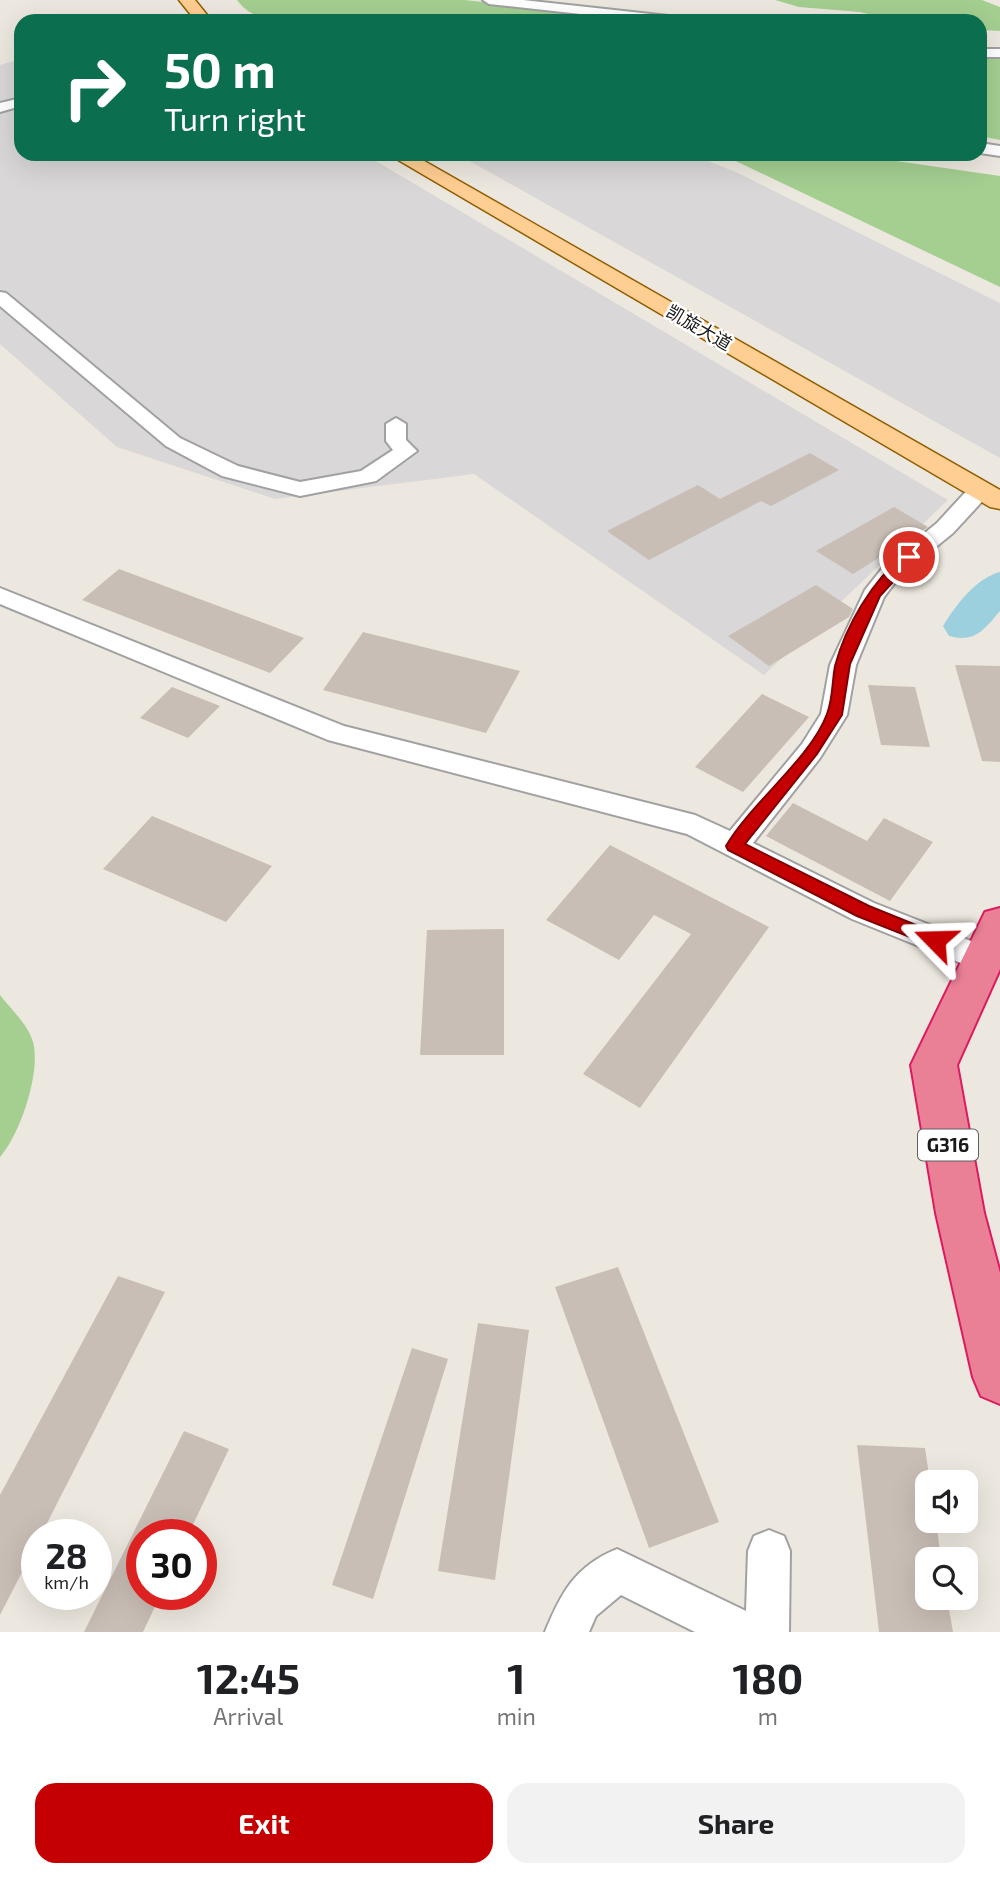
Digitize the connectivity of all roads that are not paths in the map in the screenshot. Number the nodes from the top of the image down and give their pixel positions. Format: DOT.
graph roads {
  1 [pos="187,0"];
  2 [pos="489,0"];
  3 [pos="198,14"];
  4 [pos="615,14"];
  5 [pos="410,161"];
  6 [pos="437,161"];
  7 [pos="0,297"];
  8 [pos="396,424"];
  9 [pos="993,492"];
  10 [pos="0,595"];
  11 [pos="734,846"];
  12 [pos="992,941"];
  13 [pos="1000,1377"];
  14 [pos="769,1551"];
  15 [pos="567,1632"];
  16 [pos="741,1632"];
  17 [pos="767,1632"];
  1 -- 3 [label="main road"];
  2 -- 4 [label="street"];
  5 -- 9 [label="main road, 凯旋大道"];
  6 -- 9 [label="main road, 凯旋大道"];
  7 -- 8 [label="street"];
  9 -- 11 [label="street"];
  10 -- 11 [label="street"];
  11 -- 12 [label="street"];
  12 -- 13 [label="highway, G316"];
  14 -- 17 [label="street"];
  15 -- 16 [label="street"];
}
